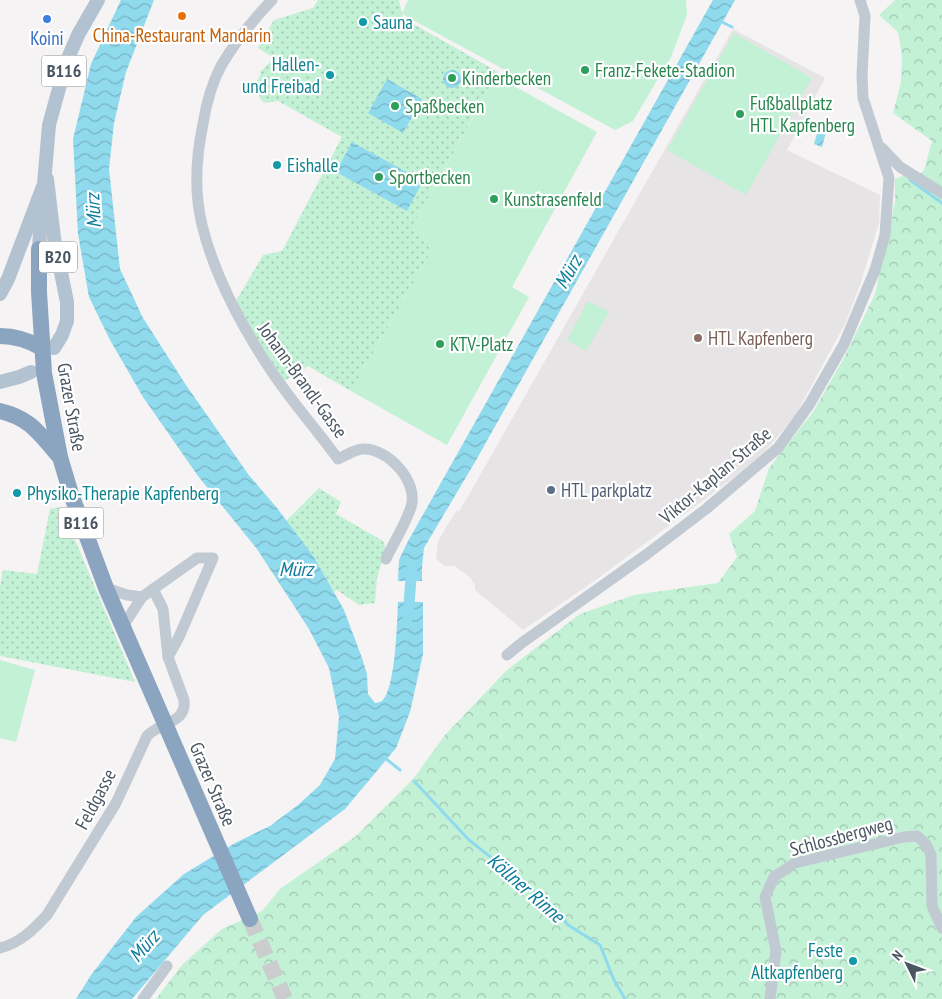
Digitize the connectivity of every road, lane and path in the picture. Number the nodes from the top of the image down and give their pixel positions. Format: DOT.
graph roads {
  1 [pos="98,0"];
  2 [pos="272,0"];
  3 [pos="860,0"];
  4 [pos="880,146"];
  5 [pos="45,162"];
  6 [pos="44,184"];
  7 [pos="941,193"];
  8 [pos="40,249"];
  9 [pos="0,294"];
  10 [pos="0,336"];
  11 [pos="48,348"];
  12 [pos="31,372"];
  13 [pos="0,382"];
  14 [pos="0,411"];
  15 [pos="47,427"];
  16 [pos="386,559"];
  17 [pos="106,588"];
  18 [pos="153,589"];
  19 [pos="142,597"];
  20 [pos="125,632"];
  21 [pos="508,655"];
  22 [pos="168,656"];
  23 [pos="250,920"];
  24 [pos="942,928"];
  25 [pos="0,948"];
  26 [pos="167,966"];
  27 [pos="144,999"];
  28 [pos="770,999"];
  1 -- 5 [label="main road, B116"];
  2 -- 16 [label="street, Johann-Brandl-Gasse"];
  3 -- 4 [label="street, Viktor-Kaplan-Straße"];
  4 -- 7 [label="street"];
  4 -- 21 [label="street, Viktor-Kaplan-Straße"];
  5 -- 6 [label="main road, B116"];
  5 -- 11 [label="main road, B20"];
  6 -- 8 [label="main road, Grazer Straße / B116"];
  6 -- 9 [label="main road, B116"];
  8 -- 11 [label="highway, Grazer Straße / B116"];
  10 -- 11 [label="highway"];
  11 -- 15 [label="highway, Grazer Straße / B116"];
  12 -- 13 [label="main road"];
  14 -- 15 [label="highway"];
  15 -- 17 [label="highway, Grazer Straße / B116"];
  17 -- 19 [label="street"];
  17 -- 20 [label="highway, Grazer Straße / B116"];
  18 -- 19 [label="street"];
  18 -- 22 [label="street, Feldgasse"];
  18 -- 22 [label="street"];
  19 -- 20 [label="street"];
  20 -- 23 [label="highway, Grazer Straße / B116"];
  22 -- 25 [label="street, Feldgasse"];
  24 -- 28 [label="street, Schlossbergweg"];
  26 -- 27 [label="street"];
}
